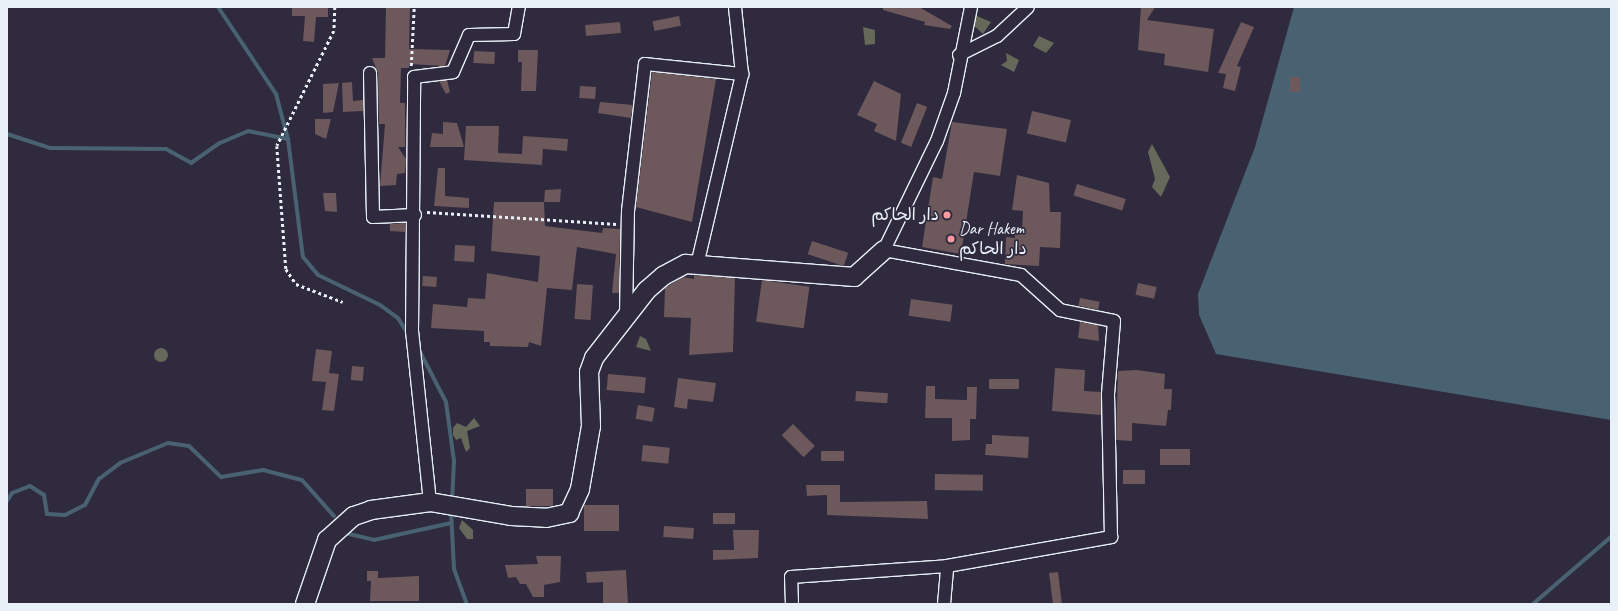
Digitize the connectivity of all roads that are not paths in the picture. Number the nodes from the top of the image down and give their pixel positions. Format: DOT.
graph roads {
  1 [pos="519,7"];
  2 [pos="735,7"];
  3 [pos="971,7"];
  4 [pos="1028,7"];
  5 [pos="959,55"];
  6 [pos="370,73"];
  7 [pos="742,74"];
  8 [pos="415,213"];
  9 [pos="884,250"];
  10 [pos="697,265"];
  11 [pos="626,315"];
  12 [pos="430,502"];
  13 [pos="947,566"];
  14 [pos="304,604"];
  15 [pos="792,604"];
  16 [pos="944,604"];
  1 -- 8 [label="street"];
  2 -- 7 [label="street"];
  3 -- 5 [label="street"];
  4 -- 5 [label="street"];
  5 -- 9 [label="street"];
  6 -- 8 [label="street"];
  7 -- 10 [label="street"];
  7 -- 11 [label="street"];
  8 -- 12 [label="street"];
  9 -- 10 [label="street"];
  9 -- 13 [label="street"];
  10 -- 11 [label="street"];
  11 -- 12 [label="street"];
  12 -- 14 [label="street"];
  13 -- 15 [label="street"];
  13 -- 16 [label="street"];
}
